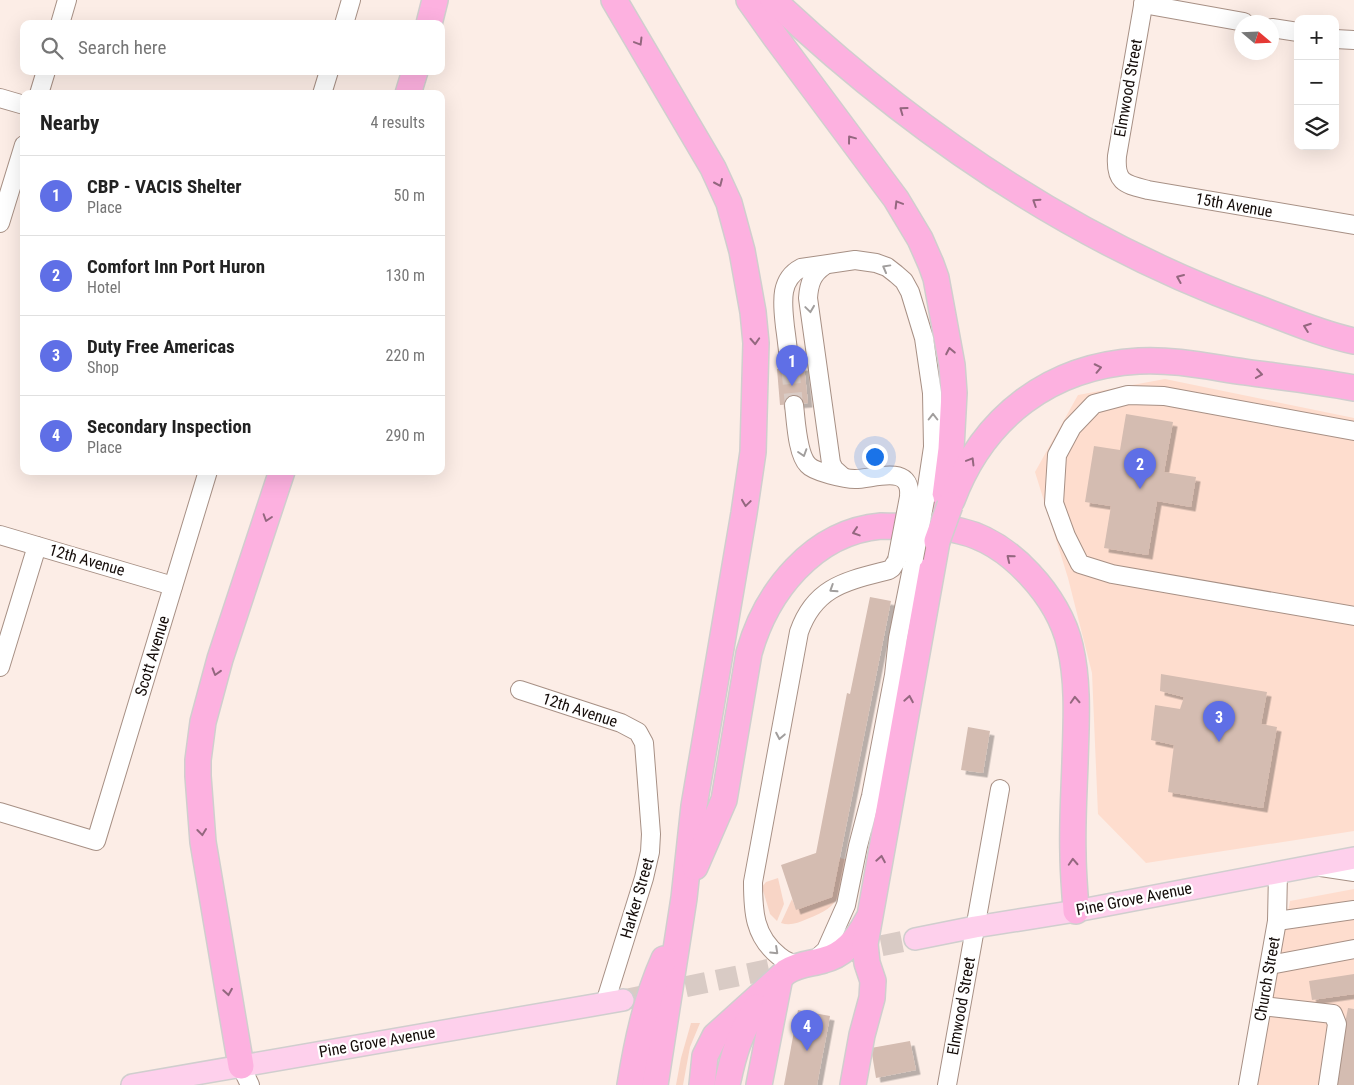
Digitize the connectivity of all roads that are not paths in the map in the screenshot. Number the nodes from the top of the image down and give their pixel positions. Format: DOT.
graph roads {
  1 [pos="67,0"];
  2 [pos="351,0"];
  3 [pos="435,0"];
  4 [pos="614,0"];
  5 [pos="749,0"];
  6 [pos="773,0"];
  7 [pos="1144,2"];
  8 [pos="61,20"];
  9 [pos="345,20"];
  10 [pos="430,20"];
  11 [pos="1234,20"];
  12 [pos="1279,29"];
  13 [pos="1294,31"];
  14 [pos="1339,40"];
  15 [pos="1354,40"];
  16 [pos="45,75"];
  17 [pos="328,75"];
  18 [pos="414,75"];
  19 [pos="40,90"];
  20 [pos="323,90"];
  21 [pos="409,90"];
  22 [pos="0,98"];
  23 [pos="20,105"];
  24 [pos="20,158"];
  25 [pos="1118,176"];
  26 [pos="0,223"];
  27 [pos="1354,225"];
  28 [pos="824,266"];
  29 [pos="1354,341"];
  30 [pos="790,366"];
  31 [pos="1346,386"];
  32 [pos="794,405"];
  33 [pos="1354,431"];
  34 [pos="207,475"];
  35 [pos="281,475"];
  36 [pos="843,477"];
  37 [pos="932,502"];
  38 [pos="0,535"];
  39 [pos="37,546"];
  40 [pos="920,555"];
  41 [pos="878,573"];
  42 [pos="173,586"];
  43 [pos="907,596"];
  44 [pos="1354,616"];
  45 [pos="0,667"];
  46 [pos="520,690"];
  47 [pos="638,732"];
  48 [pos="1000,789"];
  49 [pos="0,812"];
  50 [pos="1354,858"];
  51 [pos="1316,866"];
  52 [pos="1278,872"];
  53 [pos="1354,872"];
  54 [pos="873,907"];
  55 [pos="1354,910"];
  56 [pos="1076,911"];
  57 [pos="681,918"];
  58 [pos="1277,921"];
  59 [pos="974,927"];
  60 [pos="915,939"];
  61 [pos="1354,949"];
  62 [pos="1270,965"];
  63 [pos="660,967"];
  64 [pos="788,974"];
  65 [pos="614,1001"];
  66 [pos="1262,1006"];
  67 [pos="715,1036"];
  68 [pos="246,1076"];
  69 [pos="853,1077"];
  70 [pos="132,1085"];
  71 [pos="613,1085"];
  72 [pos="630,1085"];
  73 [pos="642,1085"];
  74 [pos="655,1085"];
  75 [pos="668,1085"];
  76 [pos="686,1085"];
  77 [pos="702,1085"];
  78 [pos="726,1085"];
  79 [pos="743,1085"];
  80 [pos="759,1085"];
  81 [pos="947,1085"];
  82 [pos="1248,1085"];
  83 [pos="1328,1085"];
  1 -- 8 [label="street"];
  2 -- 9 [label="street"];
  3 -- 10 [label="highway"];
  4 -- 57 [label="highway, one-way"];
  37 -- 5 [label="highway, one-way"];
  29 -- 6 [label="highway, one-way"];
  7 -- 11 [label="street"];
  7 -- 25 [label="street, Elmwood Street"];
  12 -- 13 [label="street"];
  14 -- 15 [label="street"];
  16 -- 19 [label="street"];
  17 -- 20 [label="street"];
  18 -- 21 [label="highway"];
  22 -- 23 [label="street"];
  24 -- 26 [label="street"];
  25 -- 27 [label="street, 15th Avenue"];
  28 -- 30 [label="street"];
  28 -- 36 [label="street, one-way"];
  37 -- 28 [label="street, one-way"];
  37 -- 31 [label="highway, one-way"];
  32 -- 36 [label="street, one-way"];
  33 -- 44 [label="street"];
  34 -- 42 [label="street, Scott Avenue"];
  35 -- 68 [label="highway, one-way"];
  36 -- 37 [label="street"];
  37 -- 40 [label="highway, bridge"];
  37 -- 40 [label="street, bridge"];
  38 -- 39 [label="street, 12th Avenue"];
  39 -- 42 [label="street, 12th Avenue"];
  39 -- 45 [label="street"];
  40 -- 41 [label="street"];
  40 -- 43 [label="street"];
  54 -- 40 [label="highway, one-way"];
  41 -- 43 [label="street"];
  41 -- 64 [label="street, one-way"];
  42 -- 49 [label="street, Scott Avenue"];
  43 -- 64 [label="street"];
  46 -- 47 [label="street, 12th Avenue"];
  47 -- 65 [label="street, Harker Street"];
  48 -- 59 [label="street, Elmwood Street"];
  50 -- 51 [label="main road, Pine Grove Avenue"];
  51 -- 52 [label="main road, Pine Grove Avenue"];
  51 -- 53 [label="street"];
  52 -- 56 [label="main road, Pine Grove Avenue"];
  52 -- 58 [label="street, Church Street"];
  54 -- 64 [label="highway"];
  54 -- 69 [label="highway"];
  55 -- 58 [label="street"];
  56 -- 57 [label="highway, one-way"];
  56 -- 59 [label="main road, Pine Grove Avenue"];
  57 -- 63 [label="highway"];
  57 -- 74 [label="highway"];
  57 -- 75 [label="highway"];
  58 -- 62 [label="street, Church Street"];
  59 -- 60 [label="main road, Pine Grove Avenue"];
  59 -- 81 [label="street, Elmwood Street"];
  61 -- 62 [label="street"];
  62 -- 66 [label="street, Church Street"];
  63 -- 71 [label="highway"];
  63 -- 72 [label="highway"];
  63 -- 73 [label="highway"];
  64 -- 67 [label="highway"];
  64 -- 78 [label="highway"];
  64 -- 79 [label="highway"];
  64 -- 80 [label="highway"];
  65 -- 68 [label="main road, Pine Grove Avenue"];
  66 -- 82 [label="street, Church Street"];
  66 -- 83 [label="street"];
  67 -- 76 [label="highway"];
  67 -- 77 [label="highway"];
  68 -- 70 [label="main road, Pine Grove Avenue"];
}
